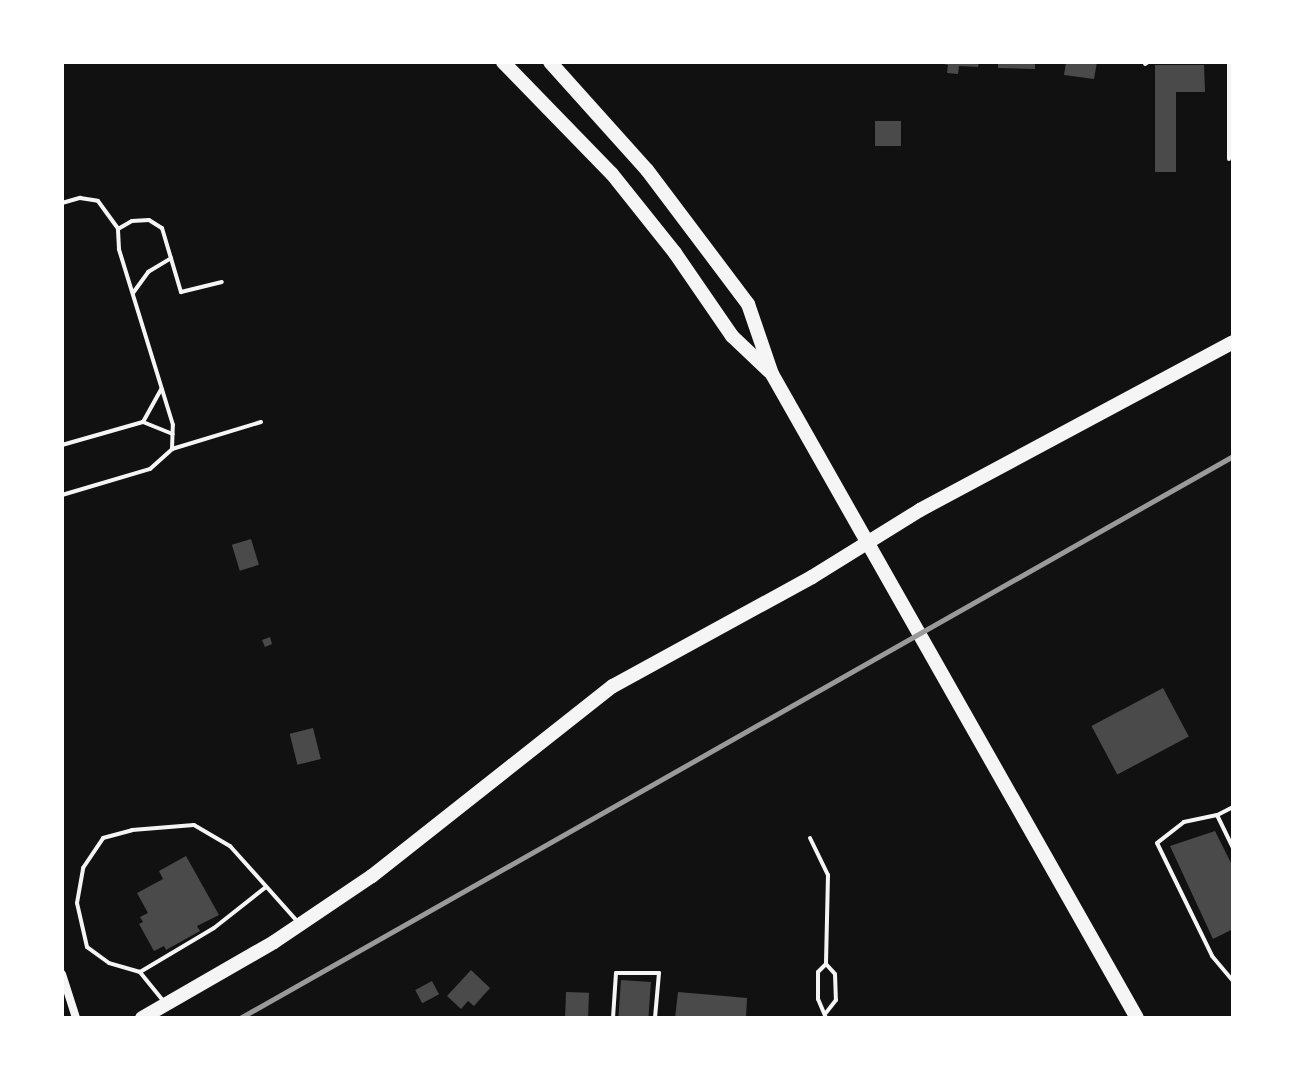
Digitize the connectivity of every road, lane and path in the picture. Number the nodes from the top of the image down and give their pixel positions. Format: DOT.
graph roads {
  1 [pos="503,62"];
  2 [pos="550,62"];
  3 [pos="1229,62"];
  4 [pos="1231,85"];
  5 [pos="1229,159"];
  6 [pos="62,203"];
  7 [pos="118,229"];
  8 [pos="171,258"];
  9 [pos="222,282"];
  10 [pos="133,293"];
  11 [pos="1233,342"];
  12 [pos="772,374"];
  13 [pos="161,389"];
  14 [pos="143,422"];
  15 [pos="261,422"];
  16 [pos="173,434"];
  17 [pos="62,445"];
  18 [pos="172,449"];
  19 [pos="62,495"];
  20 [pos="866,545"];
  21 [pos="1233,807"];
  22 [pos="1217,815"];
  23 [pos="810,838"];
  24 [pos="1233,848"];
  25 [pos="266,887"];
  26 [pos="300,923"];
  27 [pos="826,964"];
  28 [pos="140,972"];
  29 [pos="62,974"];
  30 [pos="1233,981"];
  31 [pos="166,1005"];
  32 [pos="826,1016"];
  33 [pos="76,1018"];
  34 [pos="142,1018"];
  35 [pos="613,1018"];
  36 [pos="655,1018"];
  37 [pos="1137,1018"];
  1 -- 12 [label="main road"];
  2 -- 12 [label="main road"];
  3 -- 4 [label="lane"];
  4 -- 5 [label="lane"];
  6 -- 7 [label="lane"];
  7 -- 8 [label="lane"];
  7 -- 10 [label="lane"];
  8 -- 9 [label="lane"];
  8 -- 10 [label="lane"];
  10 -- 13 [label="lane"];
  11 -- 20 [label="main road"];
  12 -- 20 [label="main road"];
  13 -- 14 [label="lane"];
  13 -- 16 [label="lane"];
  14 -- 16 [label="lane"];
  14 -- 17 [label="lane"];
  15 -- 18 [label="lane"];
  16 -- 18 [label="lane"];
  18 -- 19 [label="lane"];
  20 -- 26 [label="main road"];
  20 -- 37 [label="main road"];
  21 -- 22 [label="lane"];
  22 -- 24 [label="lane"];
  22 -- 30 [label="lane"];
  23 -- 27 [label="lane"];
  25 -- 26 [label="lane"];
  25 -- 28 [label="lane"];
  25 -- 28 [label="lane"];
  26 -- 31 [label="main road"];
  27 -- 32 [label="lane"];
  27 -- 32 [label="lane"];
  28 -- 31 [label="lane"];
  29 -- 33 [label="street"];
  31 -- 34 [label="main road"];
  35 -- 36 [label="lane"];
}
